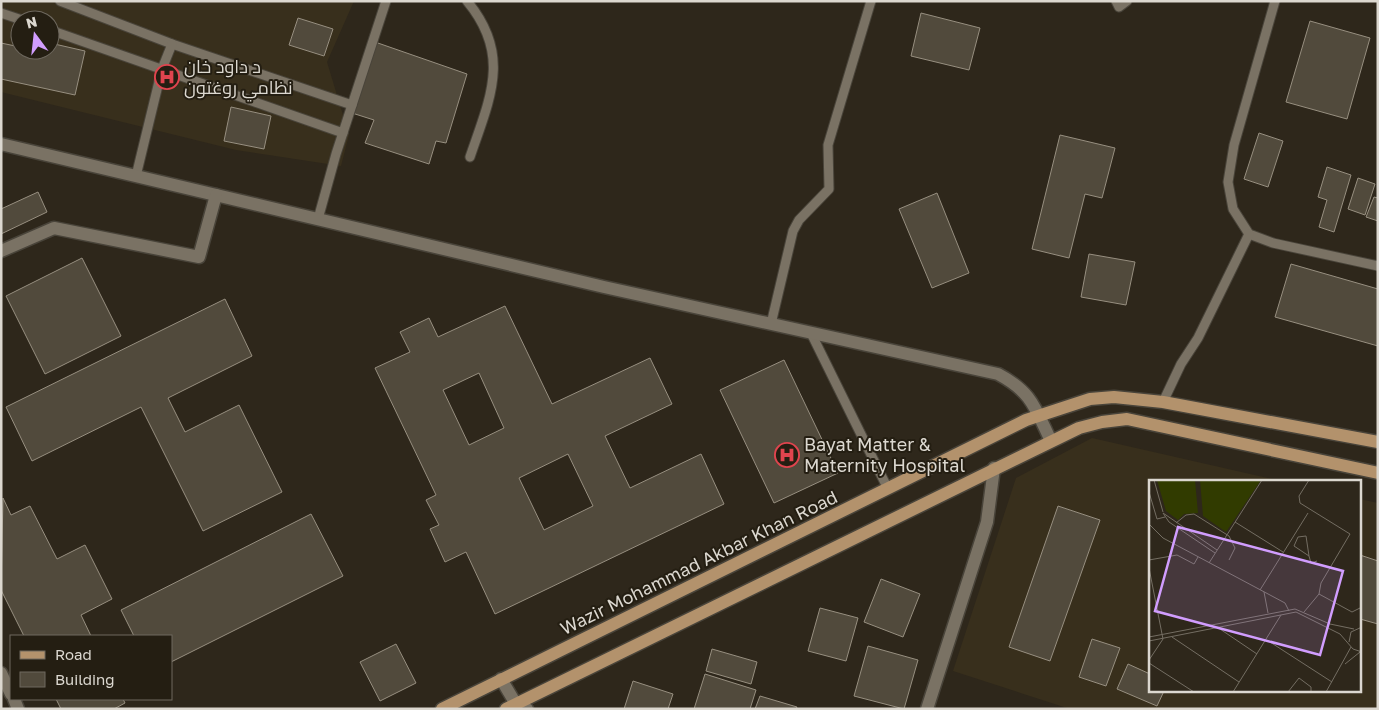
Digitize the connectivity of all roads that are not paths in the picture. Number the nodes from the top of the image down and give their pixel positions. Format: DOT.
graph roads {
  1 [pos="60,1"];
  2 [pos="386,1"];
  3 [pos="467,1"];
  4 [pos="871,1"];
  5 [pos="1116,1"];
  6 [pos="1127,1"];
  7 [pos="1275,1"];
  8 [pos="60,33"];
  9 [pos="172,44"];
  10 [pos="162,69"];
  11 [pos="352,105"];
  12 [pos="343,133"];
  13 [pos="1,144"];
  14 [pos="470,157"];
  15 [pos="136,176"];
  16 [pos="216,195"];
  17 [pos="318,219"];
  18 [pos="1248,234"];
  19 [pos="1,251"];
  20 [pos="1378,266"];
  21 [pos="771,324"];
  22 [pos="811,333"];
  23 [pos="1163,402"];
  24 [pos="1039,416"];
  25 [pos="1051,441"];
  26 [pos="1378,442"];
  27 [pos="994,468"];
  28 [pos="1378,473"];
  29 [pos="888,489"];
  30 [pos="1,674"];
  31 [pos="501,679"];
  32 [pos="10,692"];
  33 [pos="516,707"];
  34 [pos="442,709"];
  35 [pos="927,709"];
  1 -- 9 [label="lane"];
  2 -- 11 [label="lane"];
  3 -- 14 [label="lane"];
  4 -- 21 [label="lane"];
  5 -- 6 [label="lane"];
  7 -- 18 [label="lane"];
  8 -- 10 [label="lane"];
  9 -- 10 [label="lane"];
  9 -- 11 [label="lane"];
  10 -- 12 [label="lane"];
  10 -- 15 [label="lane"];
  11 -- 12 [label="lane"];
  12 -- 17 [label="lane"];
  13 -- 15 [label="street"];
  15 -- 16 [label="street"];
  16 -- 17 [label="street"];
  16 -- 19 [label="street"];
  17 -- 21 [label="street"];
  18 -- 20 [label="lane"];
  18 -- 23 [label="lane"];
  21 -- 22 [label="street"];
  22 -- 24 [label="street"];
  22 -- 29 [label="lane"];
  23 -- 24 [label="main road, Wazir Mohammad Akbar Khan Road"];
  23 -- 26 [label="main road, Wazir Mohammad Akbar Khan Road"];
  24 -- 25 [label="street"];
  24 -- 29 [label="main road, Wazir Mohammad Akbar Khan Road"];
  25 -- 27 [label="main road"];
  25 -- 28 [label="main road"];
  27 -- 33 [label="main road"];
  27 -- 35 [label="street"];
  29 -- 31 [label="main road, Wazir Mohammad Akbar Khan Road"];
  30 -- 32 [label="street"];
  31 -- 33 [label="street"];
  31 -- 34 [label="main road, Wazir Mohammad Akbar Khan Road"];
}
